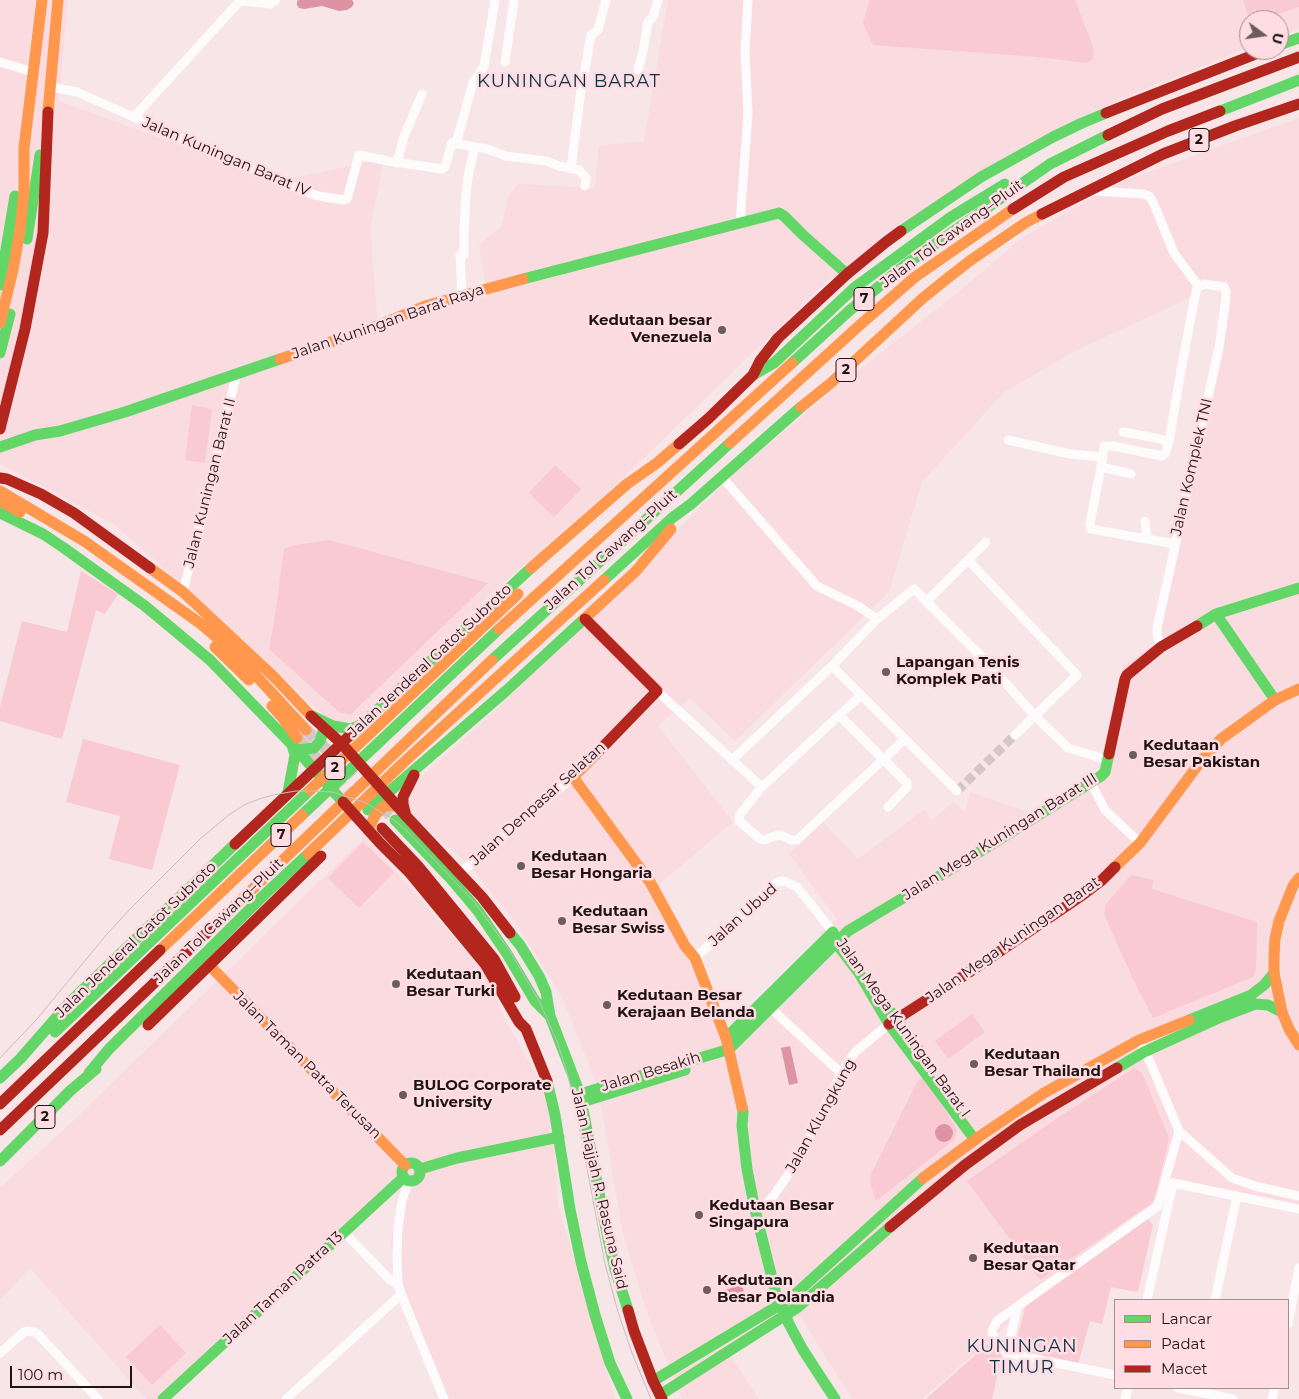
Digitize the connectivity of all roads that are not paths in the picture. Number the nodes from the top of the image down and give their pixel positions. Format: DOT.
graph roads {
  1 [pos="42,0"];
  2 [pos="58,0"];
  3 [pos="276,0"];
  4 [pos="495,0"];
  5 [pos="514,0"];
  6 [pos="606,0"];
  7 [pos="658,0"];
  8 [pos="748,0"];
  9 [pos="1299,57"];
  10 [pos="1241,60"];
  11 [pos="0,62"];
  12 [pos="505,62"];
  13 [pos="638,70"];
  14 [pos="33,72"];
  15 [pos="1299,80"];
  16 [pos="51,87"];
  17 [pos="422,94"];
  18 [pos="1299,104"];
  19 [pos="134,117"];
  20 [pos="47,127"];
  21 [pos="456,143"];
  22 [pos="475,147"];
  23 [pos="24,159"];
  24 [pos="397,163"];
  25 [pos="1050,164"];
  26 [pos="571,169"];
  27 [pos="585,186"];
  28 [pos="1088,191"];
  29 [pos="740,223"];
  30 [pos="21,248"];
  31 [pos="2,266"];
  32 [pos="847,274"];
  33 [pos="0,285"];
  34 [pos="1199,287"];
  35 [pos="462,295"];
  36 [pos="0,323"];
  37 [pos="0,353"];
  38 [pos="237,373"];
  39 [pos="753,375"];
  40 [pos="0,429"];
  41 [pos="1123,432"];
  42 [pos="1008,440"];
  43 [pos="1169,442"];
  44 [pos="0,447"];
  45 [pos="1103,457"];
  46 [pos="657,463"];
  47 [pos="1101,467"];
  48 [pos="1131,474"];
  49 [pos="2,476"];
  50 [pos="722,477"];
  51 [pos="2,495"];
  52 [pos="691,504"];
  53 [pos="0,513"];
  54 [pos="1146,522"];
  55 [pos="1147,539"];
  56 [pos="986,542"];
  57 [pos="1175,544"];
  58 [pos="968,560"];
  59 [pos="1299,588"];
  60 [pos="183,592"];
  61 [pos="926,601"];
  62 [pos="196,605"];
  63 [pos="145,606"];
  64 [pos="1216,614"];
  65 [pos="586,619"];
  66 [pos="877,619"];
  67 [pos="460,634"];
  68 [pos="1161,647"];
  69 [pos="428,664"];
  70 [pos="832,666"];
  71 [pos="1299,688"];
  72 [pos="507,690"];
  73 [pos="657,691"];
  74 [pos="861,695"];
  75 [pos="1275,700"];
  76 [pos="310,715"];
  77 [pos="477,716"];
  78 [pos="840,716"];
  79 [pos="1035,716"];
  80 [pos="359,726"];
  81 [pos="466,726"];
  82 [pos="288,727"];
  83 [pos="323,727"];
  84 [pos="1015,735"];
  85 [pos="905,739"];
  86 [pos="298,741"];
  87 [pos="341,743"];
  88 [pos="732,760"];
  89 [pos="884,760"];
  90 [pos="1108,760"];
  91 [pos="360,764"];
  92 [pos="418,767"];
  93 [pos="314,768"];
  94 [pos="573,777"];
  95 [pos="1090,783"];
  96 [pos="762,787"];
  97 [pos="957,791"];
  98 [pos="288,794"];
  99 [pos="387,795"];
  100 [pos="396,805"];
  101 [pos="888,807"];
  102 [pos="400,818"];
  103 [pos="359,819"];
  104 [pos="382,828"];
  105 [pos="368,830"];
  106 [pos="1140,843"];
  107 [pos="460,873"];
  108 [pos="204,874"];
  109 [pos="1299,878"];
  110 [pos="247,928"];
  111 [pos="839,936"];
  112 [pos="685,946"];
  113 [pos="695,958"];
  114 [pos="209,966"];
  115 [pos="1274,974"];
  116 [pos="767,1005"];
  117 [pos="1282,1012"];
  118 [pos="550,1016"];
  119 [pos="893,1021"];
  120 [pos="526,1029"];
  121 [pos="1139,1040"];
  122 [pos="1299,1045"];
  123 [pos="726,1049"];
  124 [pos="1144,1052"];
  125 [pos="20,1059"];
  126 [pos="842,1073"];
  127 [pos="90,1074"];
  128 [pos="0,1078"];
  129 [pos="581,1098"];
  130 [pos="0,1104"];
  131 [pos="0,1130"];
  132 [pos="1179,1131"];
  133 [pos="559,1137"];
  134 [pos="977,1138"];
  135 [pos="0,1161"];
  136 [pos="406,1175"];
  137 [pos="1237,1196"];
  138 [pos="1299,1196"];
  139 [pos="1299,1209"];
  140 [pos="755,1210"];
  141 [pos="344,1232"];
  142 [pos="1299,1268"];
  143 [pos="399,1289"];
  144 [pos="1147,1299"];
  145 [pos="1215,1299"];
  146 [pos="780,1304"];
  147 [pos="1017,1308"];
  148 [pos="785,1316"];
  149 [pos="1289,1319"];
  150 [pos="0,1352"];
  151 [pos="1007,1353"];
  152 [pos="672,1370"];
  153 [pos="1114,1375"];
  154 [pos="653,1381"];
  155 [pos="678,1382"];
  156 [pos="1181,1389"];
  157 [pos="1195,1393"];
  158 [pos="661,1397"];
  159 [pos="98,1399"];
  160 [pos="163,1399"];
  161 [pos="286,1399"];
  162 [pos="444,1399"];
  163 [pos="626,1399"];
  164 [pos="835,1399"];
  165 [pos="1233,1399"];
  1 -- 14 [label="main road"];
  2 -- 16 [label="main road"];
  3 -- 19 [label="street"];
  4 -- 21 [label="street"];
  5 -- 12 [label="street"];
  6 -- 26 [label="street"];
  7 -- 13 [label="street"];
  8 -- 29 [label="street"];
  9 -- 25 [label="main road, Jalan Tol Cawang–Pluit / 7"];
  10 -- 32 [label="main road, Jalan Jenderal Gatot Subroto / 2"];
  11 -- 14 [label="street"];
  14 -- 23 [label="main road"];
  15 -- 131 [label="main road, Jalan Tol Cawang–Pluit / 7"];
  16 -- 19 [label="street"];
  16 -- 20 [label="main road"];
  17 -- 24 [label="street"];
  18 -- 28 [label="main road, 2"];
  19 -- 24 [label="street, Jalan Kuningan Barat IV"];
  20 -- 30 [label="main road"];
  20 -- 40 [label="main road"];
  21 -- 22 [label="street"];
  21 -- 24 [label="street, Jalan Kuningan Barat IV"];
  22 -- 26 [label="street"];
  22 -- 35 [label="street"];
  23 -- 30 [label="main road"];
  23 -- 31 [label="main road"];
  25 -- 39 [label="main road"];
  25 -- 130 [label="main road, Jalan Tol Cawang–Pluit / 7"];
  26 -- 27 [label="street"];
  28 -- 34 [label="street"];
  28 -- 50 [label="main road, 2"];
  29 -- 32 [label="main road, Jalan Kuningan Barat Raya"];
  29 -- 35 [label="main road, Jalan Kuningan Barat Raya"];
  30 -- 36 [label="main road"];
  30 -- 37 [label="main road"];
  31 -- 33 [label="main road"];
  32 -- 39 [label="main road, Jalan Jenderal Gatot Subroto / 2"];
  34 -- 43 [label="street"];
  34 -- 57 [label="street, Jalan Komplek TNI"];
  35 -- 38 [label="main road, Jalan Kuningan Barat Raya"];
  38 -- 44 [label="main road, Jalan Kuningan Barat Raya"];
  38 -- 60 [label="street, Jalan Kuningan Barat II"];
  39 -- 46 [label="main road, Jalan Jenderal Gatot Subroto / 2"];
  41 -- 43 [label="street"];
  42 -- 45 [label="street"];
  43 -- 45 [label="street"];
  45 -- 47 [label="street"];
  46 -- 67 [label="main road, Jalan Jenderal Gatot Subroto / 2"];
  46 -- 125 [label="main road, Jalan Jenderal Gatot Subroto / 2"];
  47 -- 48 [label="street"];
  47 -- 55 [label="street"];
  49 -- 60 [label="main road"];
  50 -- 52 [label="main road, 2"];
  50 -- 66 [label="street"];
  51 -- 62 [label="main road"];
  51 -- 82 [label="main road"];
  51 -- 86 [label="main road"];
  52 -- 65 [label="main road, 2"];
  52 -- 127 [label="main road, 2"];
  53 -- 63 [label="main road"];
  54 -- 55 [label="street"];
  55 -- 57 [label="street"];
  56 -- 58 [label="street"];
  57 -- 68 [label="street, Jalan Komplek TNI"];
  58 -- 61 [label="street"];
  58 -- 79 [label="street"];
  59 -- 64 [label="main road, Jalan Mega Kuningan Barat III"];
  60 -- 62 [label="main road"];
  61 -- 66 [label="street"];
  61 -- 79 [label="street"];
  62 -- 76 [label="main road, Jalan Hajjah R. Rasuna Said"];
  63 -- 82 [label="main road"];
  63 -- 86 [label="main road"];
  64 -- 68 [label="main road, Jalan Mega Kuningan Barat III"];
  64 -- 75 [label="main road"];
  65 -- 72 [label="main road, 2"];
  65 -- 73 [label="main road"];
  66 -- 70 [label="street"];
  67 -- 69 [label="main road, Jalan Jenderal Gatot Subroto / 2"];
  67 -- 72 [label="main road"];
  68 -- 90 [label="main road, Jalan Mega Kuningan Barat III"];
  69 -- 77 [label="main road"];
  69 -- 80 [label="main road, Jalan Jenderal Gatot Subroto / 2"];
  70 -- 74 [label="street"];
  70 -- 88 [label="street"];
  71 -- 75 [label="main road, Jalan Mega Kuningan Barat"];
  72 -- 77 [label="main road, 2"];
  73 -- 88 [label="street"];
  73 -- 94 [label="main road, Jalan Denpasar Selatan"];
  74 -- 78 [label="street"];
  74 -- 85 [label="street"];
  75 -- 106 [label="main road, Jalan Mega Kuningan Barat"];
  76 -- 80 [label="main road"];
  76 -- 83 [label="main road, Jalan Hajjah R. Rasuna Said"];
  77 -- 81 [label="main road, 2"];
  78 -- 89 [label="street"];
  78 -- 96 [label="street"];
  79 -- 84 [label="street"];
  79 -- 90 [label="street"];
  80 -- 87 [label="main road, Jalan Jenderal Gatot Subroto / 2"];
  81 -- 91 [label="main road"];
  81 -- 92 [label="main road, 2"];
  82 -- 86 [label="main road"];
  83 -- 86 [label="main road"];
  83 -- 87 [label="main road, Jalan Hajjah R. Rasuna Said"];
  85 -- 89 [label="street"];
  85 -- 97 [label="street"];
  86 -- 93 [label="main road, Jalan Hajjah R. Rasuna Said"];
  86 -- 98 [label="main road"];
  87 -- 91 [label="main road, Jalan Hajjah R. Rasuna Said"];
  87 -- 93 [label="main road, Jalan Jenderal Gatot Subroto / 2"];
  88 -- 96 [label="street"];
  89 -- 96 [label="street"];
  89 -- 101 [label="street"];
  90 -- 95 [label="main road, Jalan Mega Kuningan Barat III"];
  91 -- 99 [label="main road, Jalan Hajjah R. Rasuna Said"];
  92 -- 99 [label="main road, 2"];
  92 -- 102 [label="main road"];
  93 -- 98 [label="main road, Jalan Jenderal Gatot Subroto / 2"];
  93 -- 103 [label="main road, Jalan Hajjah R. Rasuna Said"];
  94 -- 107 [label="street, Jalan Denpasar Selatan"];
  94 -- 112 [label="main road"];
  95 -- 106 [label="street"];
  95 -- 111 [label="main road, Jalan Mega Kuningan Barat III"];
  98 -- 108 [label="main road, Jalan Jenderal Gatot Subroto / 2"];
  99 -- 100 [label="main road, Jalan Hajjah R. Rasuna Said"];
  99 -- 103 [label="main road, 2"];
  100 -- 102 [label="main road, Jalan Hajjah R. Rasuna Said"];
  100 -- 105 [label="main road"];
  102 -- 107 [label="main road, Jalan Hajjah R. Rasuna Said"];
  102 -- 118 [label="main road"];
  103 -- 105 [label="main road, Jalan Hajjah R. Rasuna Said"];
  103 -- 110 [label="main road, 2"];
  104 -- 120 [label="main road"];
  105 -- 120 [label="main road, Jalan Hajjah R. Rasuna Said"];
  106 -- 119 [label="main road, Jalan Mega Kuningan Barat"];
  107 -- 118 [label="main road, Jalan Hajjah R. Rasuna Said"];
  108 -- 110 [label="main road"];
  108 -- 125 [label="main road, Jalan Jenderal Gatot Subroto / 2"];
  109 -- 115 [label="main road"];
  110 -- 114 [label="main road, 2"];
  111 -- 113 [label="street, Jalan Ubud"];
  111 -- 116 [label="main road, Jalan Besakih"];
  111 -- 119 [label="main road, Jalan Mega Kuningan Barat I"];
  112 -- 113 [label="main road"];
  112 -- 123 [label="main road"];
  113 -- 123 [label="main road"];
  114 -- 127 [label="main road, 2"];
  114 -- 136 [label="main road, Jalan Taman Patra Terusan"];
  115 -- 117 [label="main road"];
  115 -- 121 [label="main road"];
  116 -- 123 [label="main road, Jalan Besakih"];
  116 -- 126 [label="street"];
  117 -- 122 [label="main road"];
  117 -- 124 [label="main road"];
  118 -- 129 [label="main road, Jalan Hajjah R. Rasuna Said"];
  119 -- 126 [label="street, Jalan Klungkung"];
  119 -- 134 [label="main road, Jalan Mega Kuningan Barat I"];
  120 -- 133 [label="main road, Jalan Hajjah R. Rasuna Said"];
  121 -- 124 [label="street"];
  121 -- 134 [label="main road"];
  123 -- 129 [label="main road, Jalan Besakih"];
  123 -- 140 [label="main road"];
  124 -- 132 [label="street"];
  124 -- 148 [label="main road"];
  125 -- 128 [label="main road, Jalan Jenderal Gatot Subroto / 2"];
  126 -- 140 [label="street, Jalan Klungkung"];
  127 -- 135 [label="main road, 2"];
  129 -- 154 [label="main road, Jalan Hajjah R. Rasuna Said"];
  132 -- 138 [label="street"];
  132 -- 147 [label="street"];
  133 -- 136 [label="main road"];
  133 -- 163 [label="main road, Jalan Hajjah R. Rasuna Said"];
  134 -- 146 [label="main road"];
  136 -- 141 [label="main road, Jalan Taman Patra 13"];
  136 -- 143 [label="street"];
  137 -- 139 [label="street"];
  137 -- 144 [label="street"];
  137 -- 145 [label="street"];
  140 -- 146 [label="main road"];
  141 -- 143 [label="street"];
  141 -- 160 [label="main road, Jalan Taman Patra 13"];
  142 -- 149 [label="street"];
  143 -- 161 [label="street"];
  143 -- 162 [label="street"];
  146 -- 148 [label="main road"];
  146 -- 152 [label="main road"];
  147 -- 151 [label="street"];
  147 -- 151 [label="street"];
  148 -- 155 [label="main road"];
  148 -- 164 [label="main road"];
  150 -- 159 [label="street"];
  151 -- 153 [label="street"];
  152 -- 154 [label="main road"];
  152 -- 155 [label="main road"];
  154 -- 158 [label="main road, Jalan Hajjah R. Rasuna Said"];
  155 -- 158 [label="main road"];
  156 -- 157 [label="street"];
  157 -- 165 [label="street"];
}
